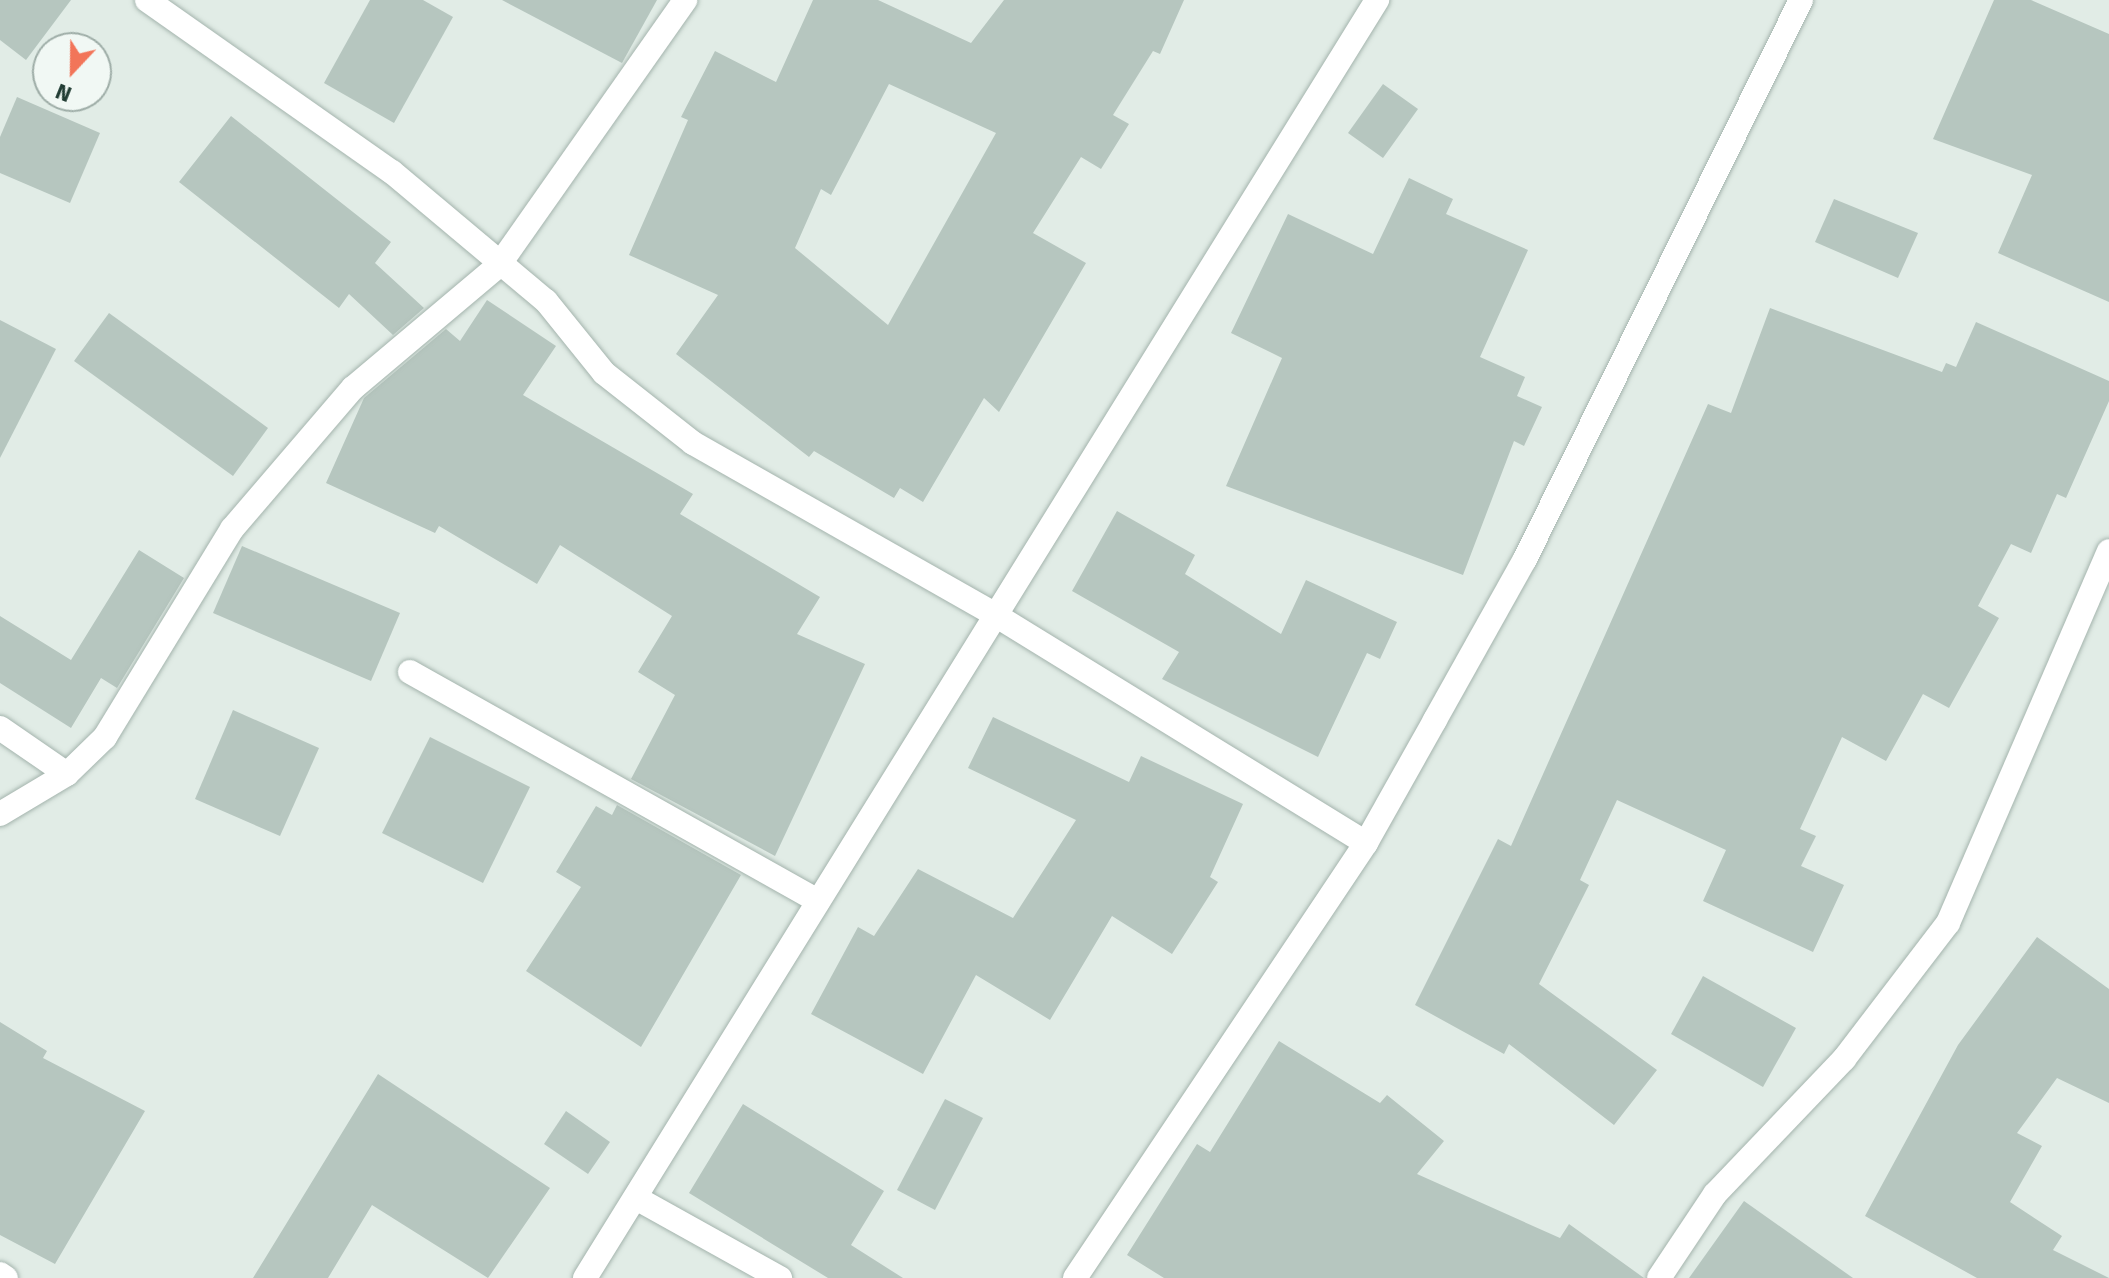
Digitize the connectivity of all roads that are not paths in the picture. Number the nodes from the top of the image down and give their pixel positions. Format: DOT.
graph roads {
  1 [pos="147,0"];
  2 [pos="685,0"];
  3 [pos="1377,0"];
  4 [pos="1801,0"];
  5 [pos="499,265"];
  6 [pos="2109,551"];
  7 [pos="997,616"];
  8 [pos="410,672"];
  9 [pos="0,728"];
  10 [pos="67,774"];
  11 [pos="0,814"];
  12 [pos="1366,843"];
  13 [pos="818,901"];
  14 [pos="636,1198"];
  15 [pos="0,1274"];
  16 [pos="6,1278"];
  17 [pos="585,1278"];
  18 [pos="780,1278"];
  19 [pos="1075,1278"];
  20 [pos="1659,1278"];
  1 -- 5 [label="street"];
  2 -- 5 [label="street"];
  3 -- 7 [label="street"];
  4 -- 12 [label="street"];
  5 -- 7 [label="street"];
  5 -- 10 [label="street"];
  6 -- 20 [label="street"];
  7 -- 12 [label="street"];
  7 -- 13 [label="street"];
  8 -- 13 [label="street"];
  9 -- 10 [label="street"];
  10 -- 11 [label="street"];
  12 -- 19 [label="street"];
  13 -- 14 [label="street"];
  14 -- 17 [label="street"];
  14 -- 18 [label="street"];
  15 -- 16 [label="street"];
}
